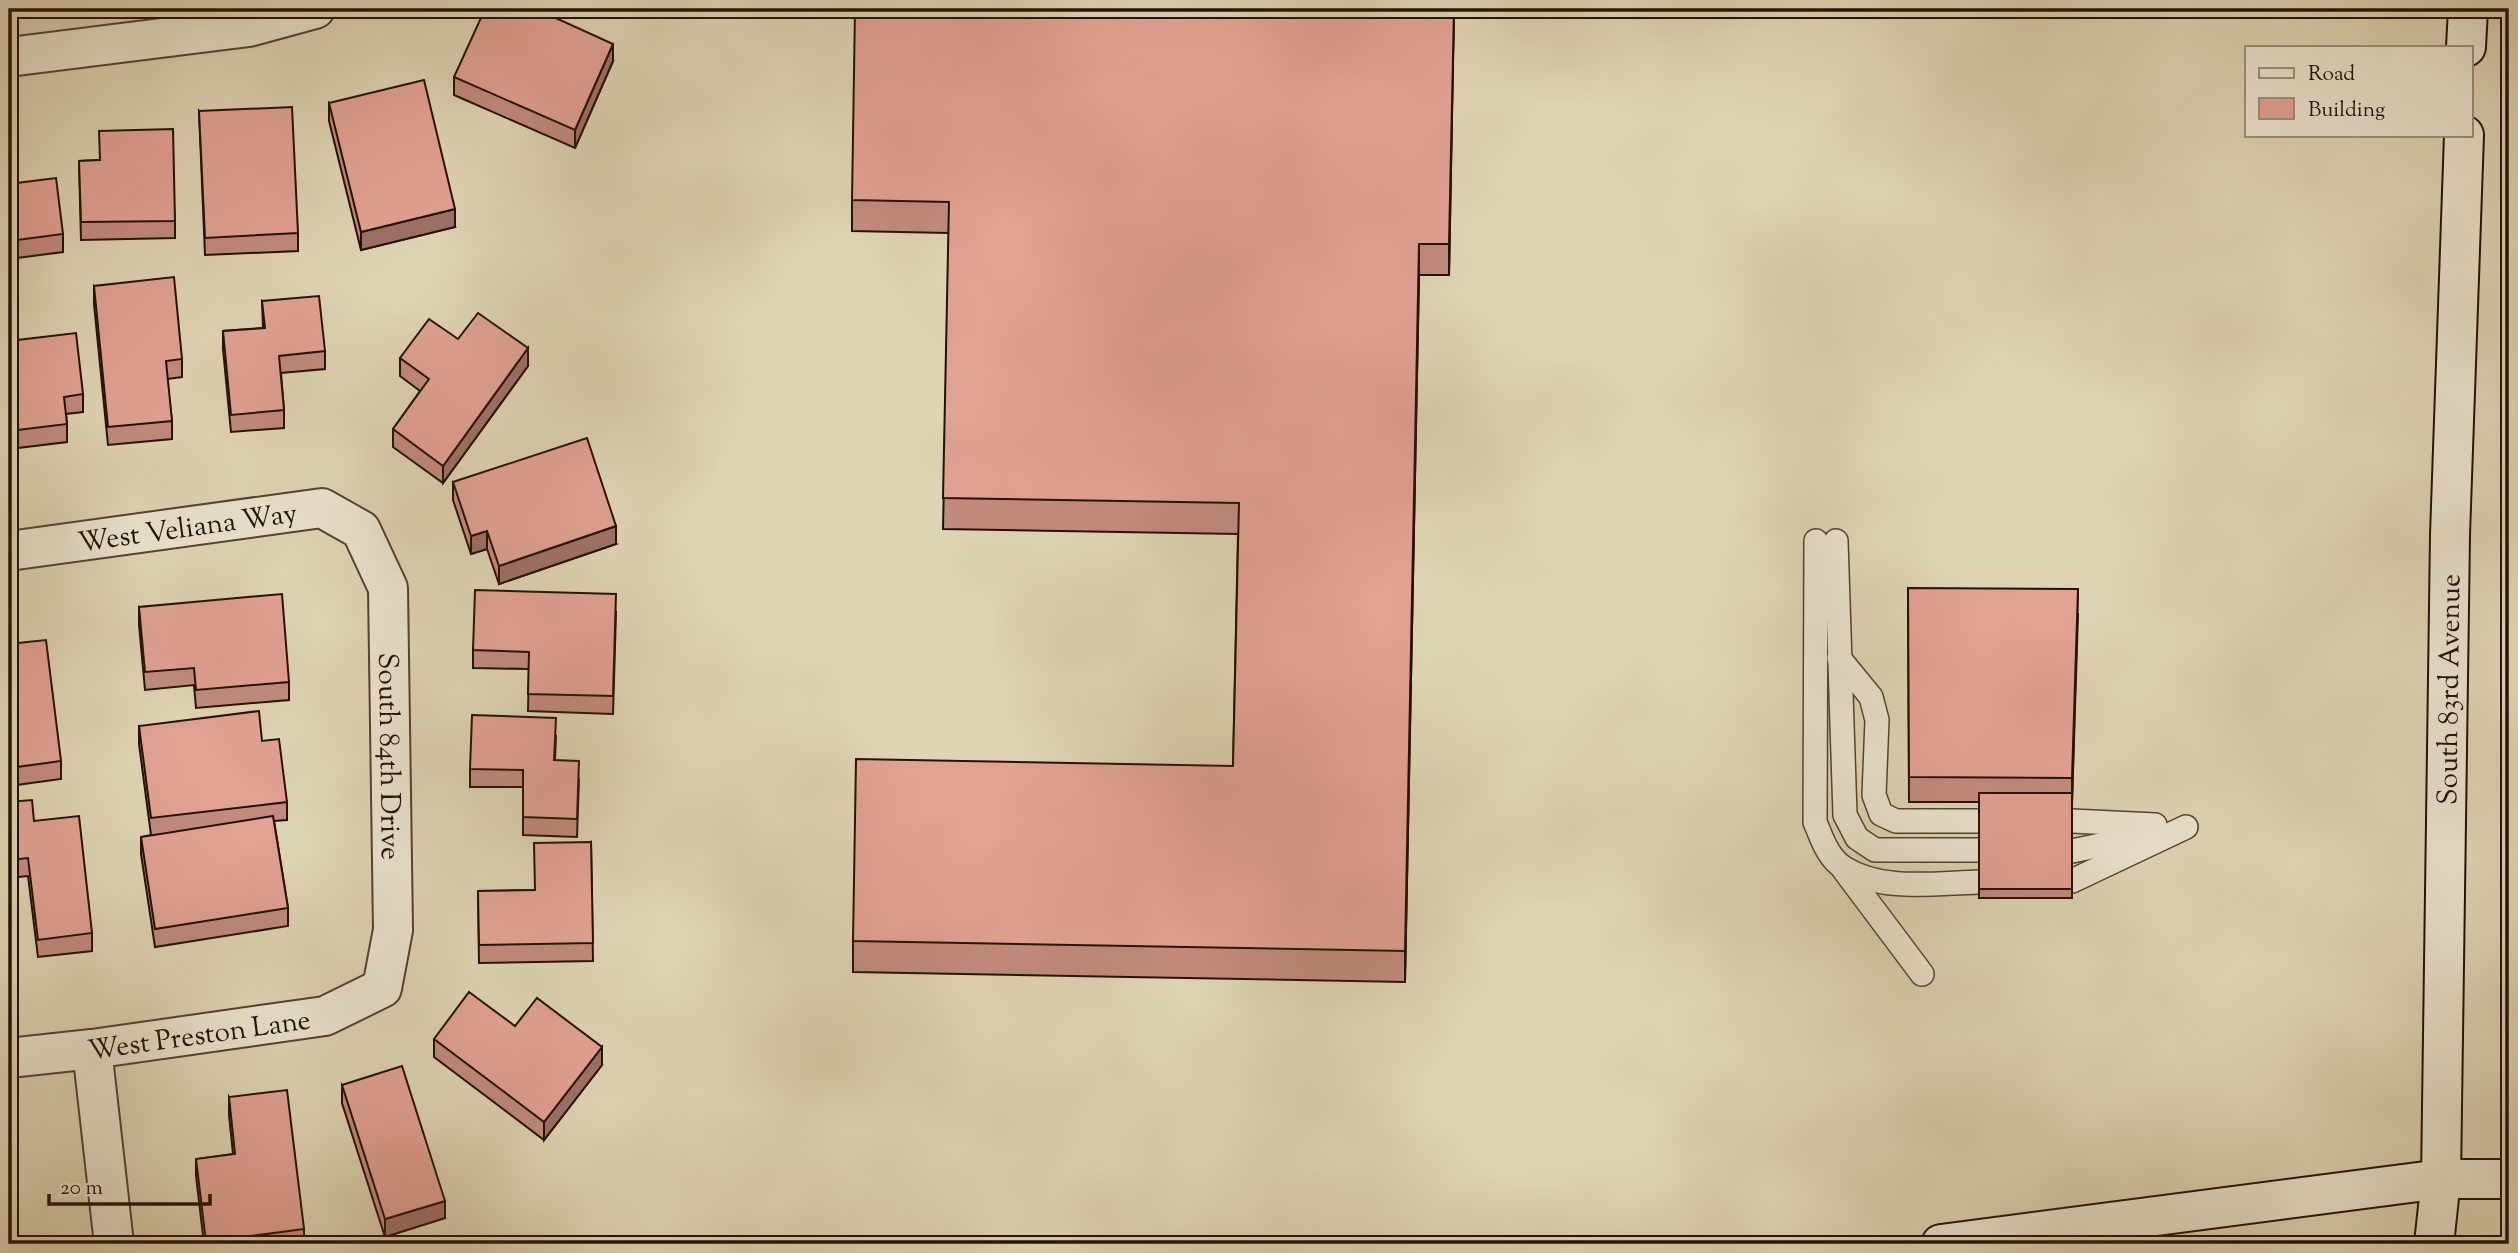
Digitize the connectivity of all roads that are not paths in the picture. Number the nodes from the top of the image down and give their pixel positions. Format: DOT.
graph roads {
  1 [pos="315,9"];
  2 [pos="2468,9"];
  3 [pos="2466,46"];
  4 [pos="9,57"];
  5 [pos="2464,136"];
  6 [pos="361,530"];
  7 [pos="9,551"];
  8 [pos="1839,658"];
  9 [pos="1979,821"];
  10 [pos="2073,821"];
  11 [pos="2186,827"];
  12 [pos="1979,850"];
  13 [pos="2073,851"];
  14 [pos="1842,867"];
  15 [pos="2072,881"];
  16 [pos="1979,882"];
  17 [pos="1922,974"];
  18 [pos="382,988"];
  19 [pos="92,1049"];
  20 [pos="9,1058"];
  21 [pos="2441,1179"];
  22 [pos="2509,1179"];
  23 [pos="114,1244"];
  24 [pos="1941,1244"];
  25 [pos="2434,1244"];
  1 -- 4 [label="street"];
  2 -- 3 [label="street"];
  5 -- 21 [label="street, South 83rd Avenue"];
  6 -- 7 [label="street, West Veliana Way"];
  6 -- 18 [label="street, South 84th Drive"];
  8 -- 9 [label="lane"];
  8 -- 12 [label="lane"];
  8 -- 14 [label="lane"];
  10 -- 11 [label="lane"];
  11 -- 13 [label="lane"];
  11 -- 15 [label="lane"];
  14 -- 16 [label="lane"];
  14 -- 17 [label="lane"];
  18 -- 19 [label="street, West Preston Lane"];
  19 -- 20 [label="street, West Preston Lane"];
  19 -- 23 [label="street"];
  21 -- 22 [label="street"];
  21 -- 24 [label="street"];
  21 -- 25 [label="street, South 83rd Avenue"];
}
